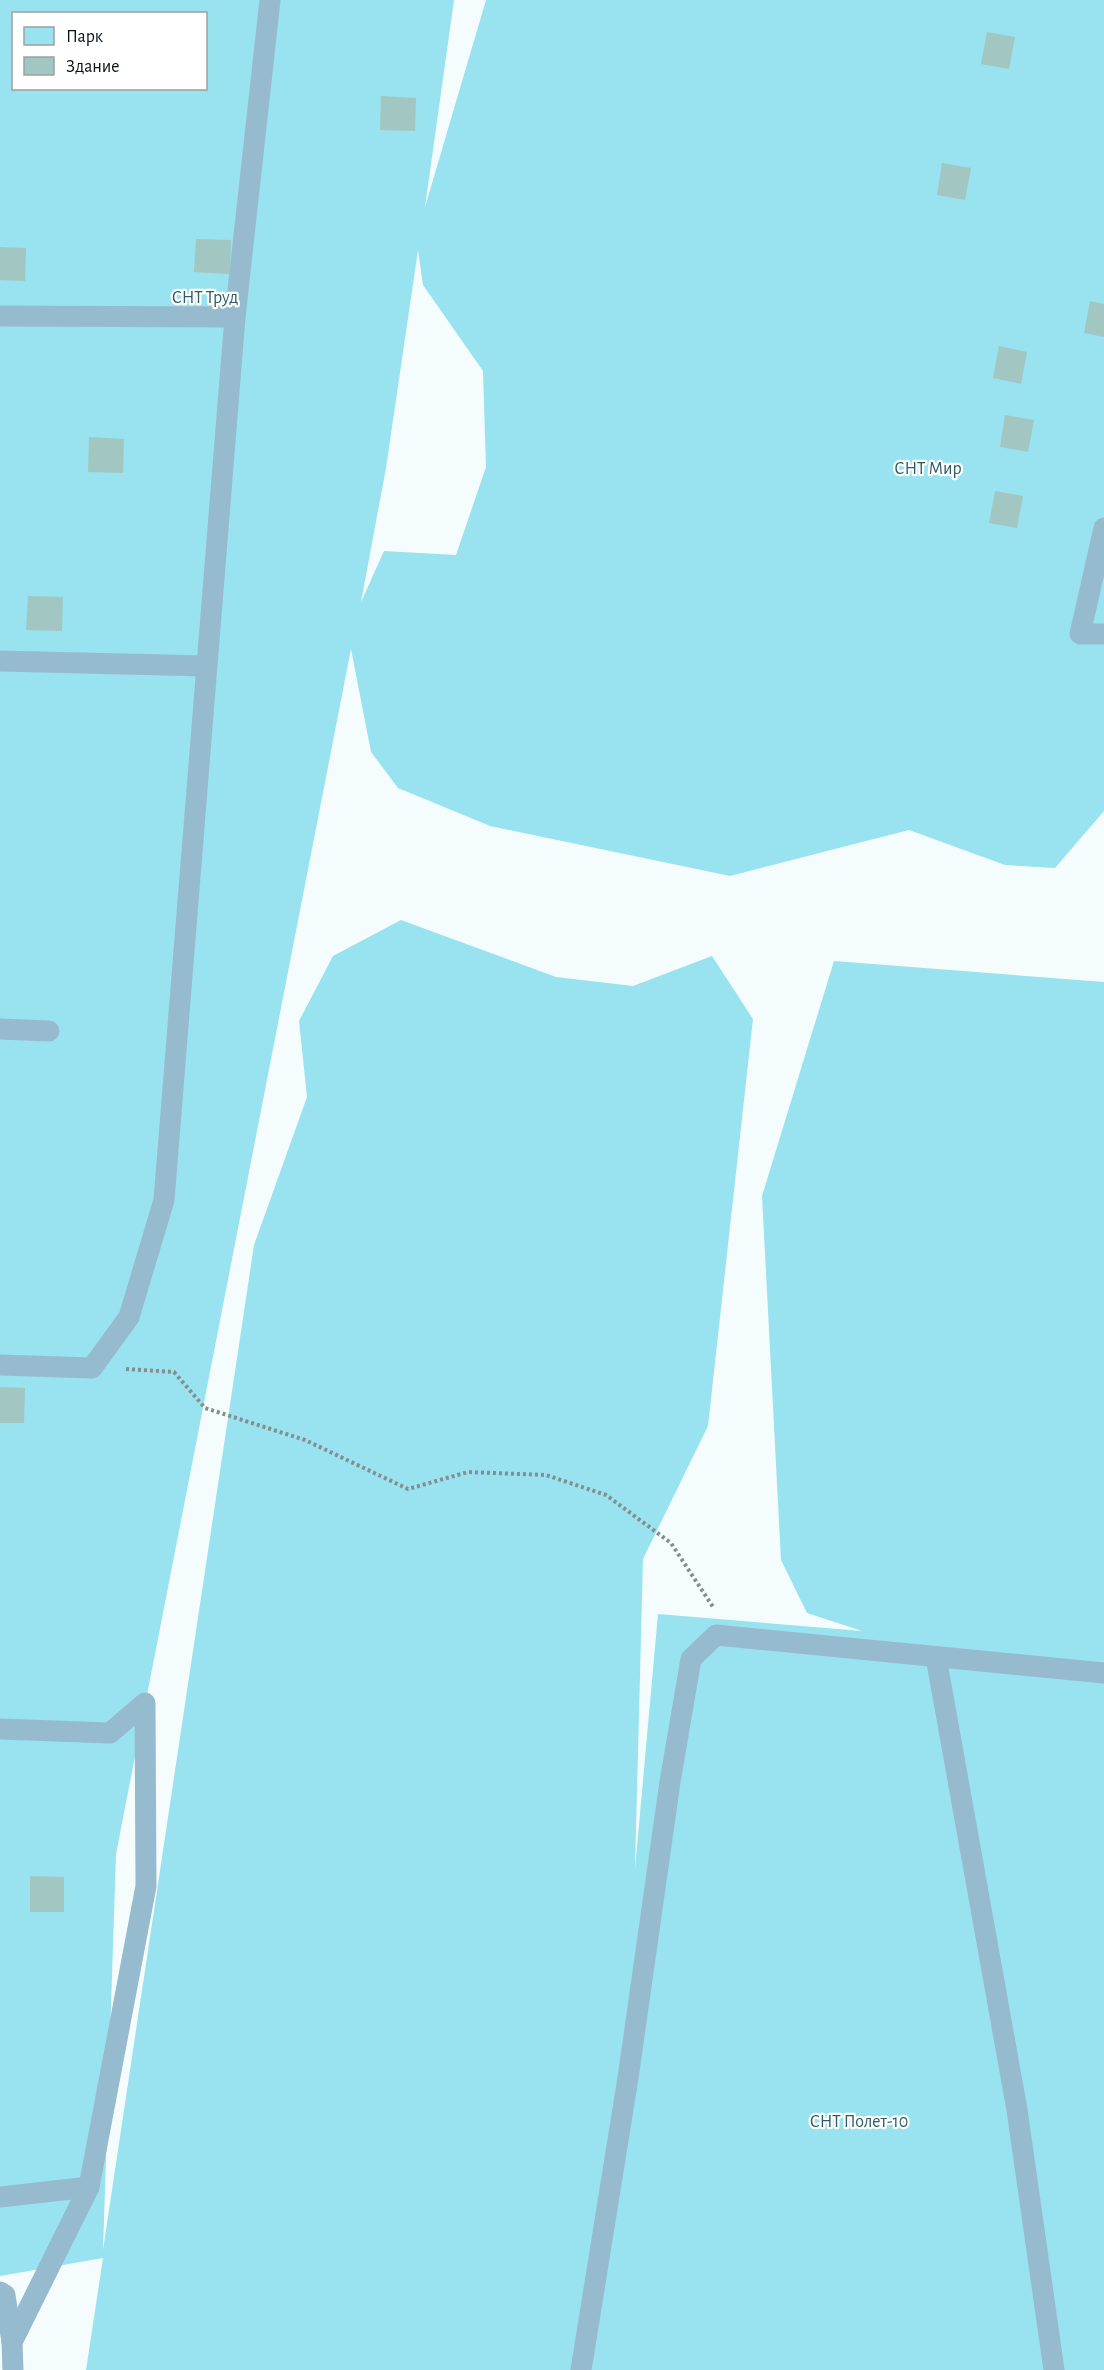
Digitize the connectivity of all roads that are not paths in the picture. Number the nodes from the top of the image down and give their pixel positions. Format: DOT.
graph roads {
  1 [pos="270,0"];
  2 [pos="0,316"];
  3 [pos="235,317"];
  4 [pos="1104,528"];
  5 [pos="1104,634"];
  6 [pos="0,661"];
  7 [pos="206,666"];
  8 [pos="0,1029"];
  9 [pos="49,1031"];
  10 [pos="0,1365"];
  11 [pos="936,1657"];
  12 [pos="1104,1673"];
  13 [pos="0,1729"];
  14 [pos="89,2187"];
  15 [pos="0,2197"];
  16 [pos="0,2292"];
  17 [pos="12,2342"];
  18 [pos="12,2370"];
  19 [pos="581,2370"];
  20 [pos="1054,2370"];
  1 -- 3 [label="lane"];
  2 -- 3 [label="lane"];
  3 -- 7 [label="lane"];
  4 -- 5 [label="lane"];
  6 -- 7 [label="lane"];
  7 -- 10 [label="lane"];
  8 -- 9 [label="lane"];
  11 -- 12 [label="lane"];
  11 -- 19 [label="lane"];
  11 -- 20 [label="lane"];
  13 -- 14 [label="lane"];
  14 -- 15 [label="lane"];
  14 -- 17 [label="lane"];
  16 -- 17 [label="lane"];
  17 -- 18 [label="lane"];
}
